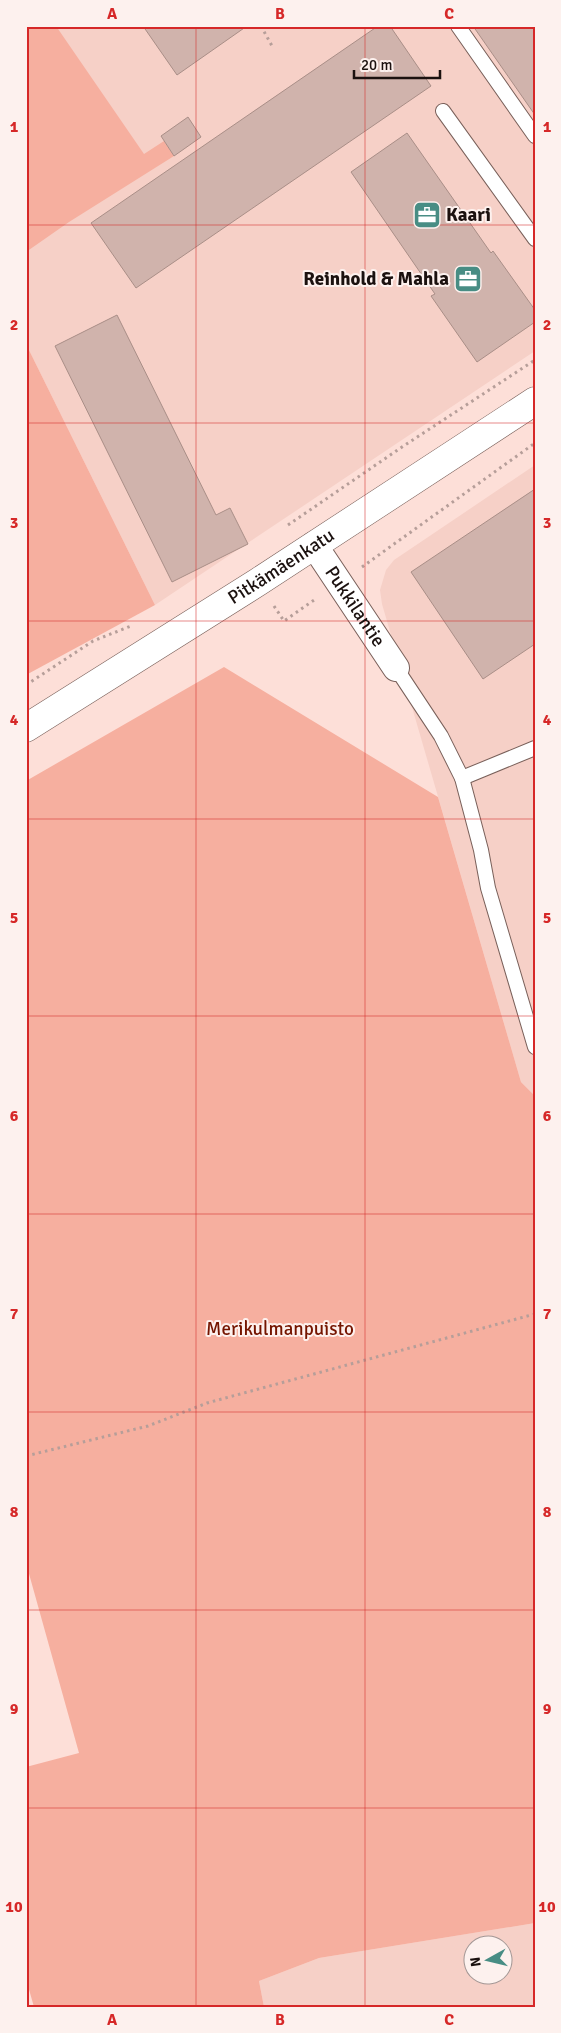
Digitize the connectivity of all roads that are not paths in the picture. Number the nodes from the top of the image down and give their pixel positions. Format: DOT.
graph roads {
  1 [pos="458,26"];
  2 [pos="443,111"];
  3 [pos="535,136"];
  4 [pos="535,239"];
  5 [pos="535,402"];
  6 [pos="314,545"];
  7 [pos="396,668"];
  8 [pos="26,728"];
  9 [pos="535,748"];
  10 [pos="462,778"];
  11 [pos="535,1047"];
  1 -- 3 [label="lane"];
  2 -- 4 [label="lane"];
  5 -- 6 [label="street, Pitkämäenkatu"];
  6 -- 7 [label="street, Pukkilantie"];
  6 -- 8 [label="street, Pitkämäenkatu"];
  7 -- 10 [label="lane"];
  9 -- 10 [label="lane"];
  10 -- 11 [label="lane"];
}
